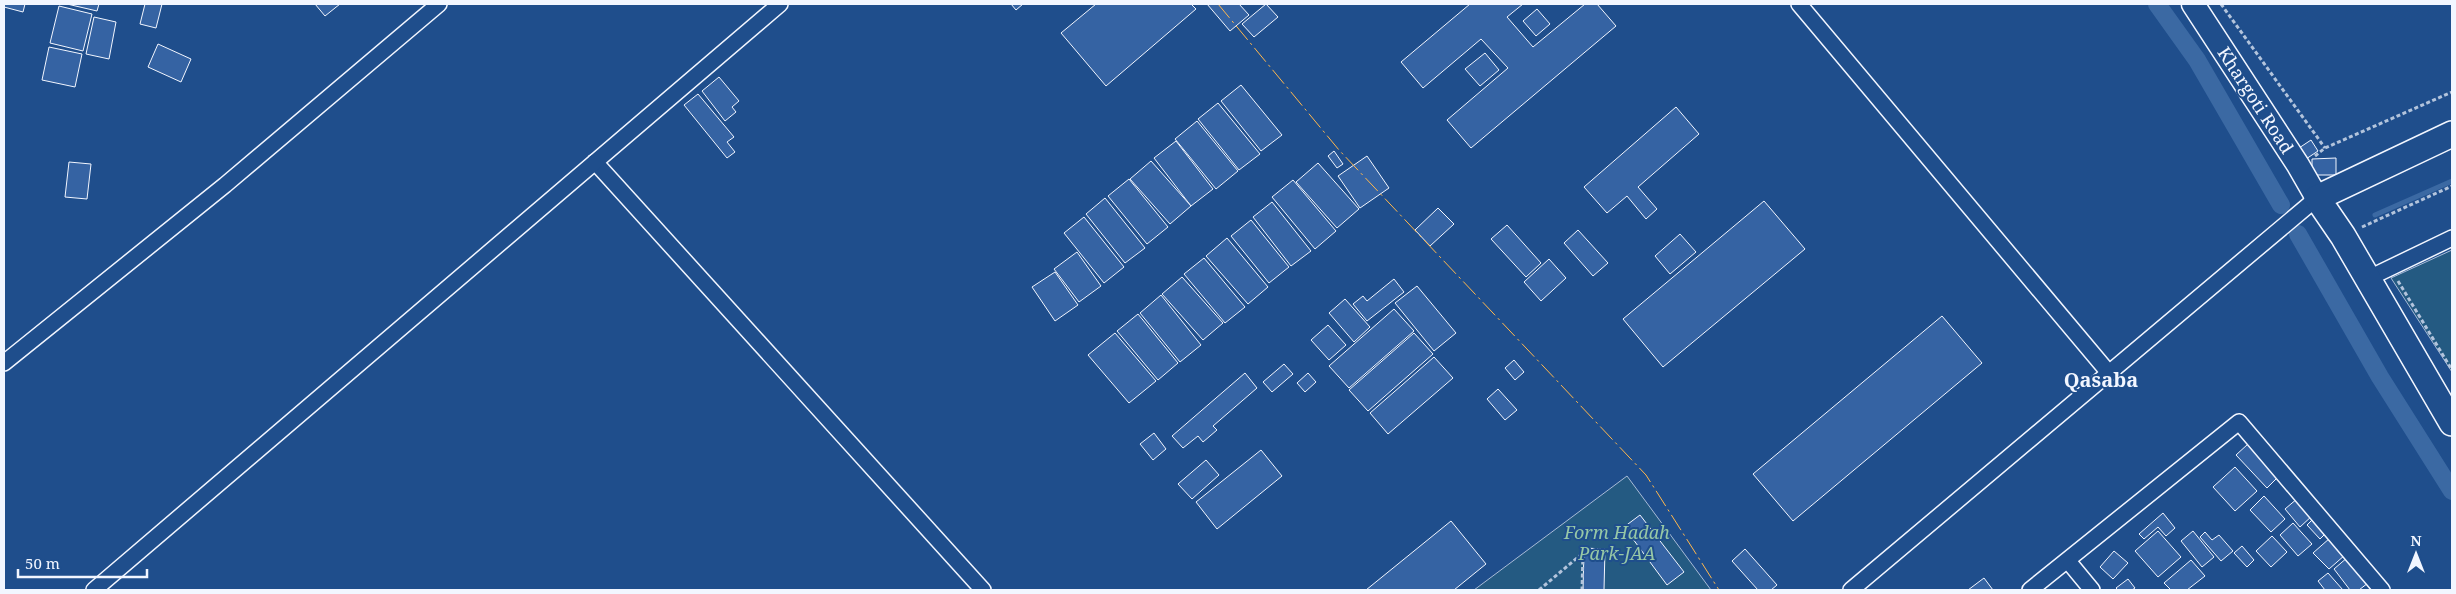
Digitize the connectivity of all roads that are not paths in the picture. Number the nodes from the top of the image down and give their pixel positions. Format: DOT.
graph roads {
  1 [pos="439,4"];
  2 [pos="780,4"];
  3 [pos="1798,4"];
  4 [pos="2194,4"];
  5 [pos="2452,134"];
  6 [pos="595,162"];
  7 [pos="2317,198"];
  8 [pos="2452,238"];
  9 [pos="2367,279"];
  10 [pos="4,363"];
  11 [pos="2109,374"];
  12 [pos="2452,424"];
  13 [pos="2068,561"];
  14 [pos="94,590"];
  15 [pos="983,590"];
  16 [pos="1851,590"];
  17 [pos="2030,590"];
  18 [pos="2092,590"];
  19 [pos="2382,590"];
  1 -- 10 [label="street"];
  2 -- 6 [label="street"];
  3 -- 11 [label="street"];
  4 -- 7 [label="main road, Khargoti Road"];
  5 -- 7 [label="main road"];
  6 -- 14 [label="street"];
  6 -- 15 [label="street"];
  7 -- 9 [label="main road"];
  7 -- 11 [label="street"];
  8 -- 9 [label="street"];
  9 -- 12 [label="main road"];
  11 -- 16 [label="street"];
  13 -- 17 [label="street"];
  13 -- 18 [label="street"];
  13 -- 19 [label="street"];
}
